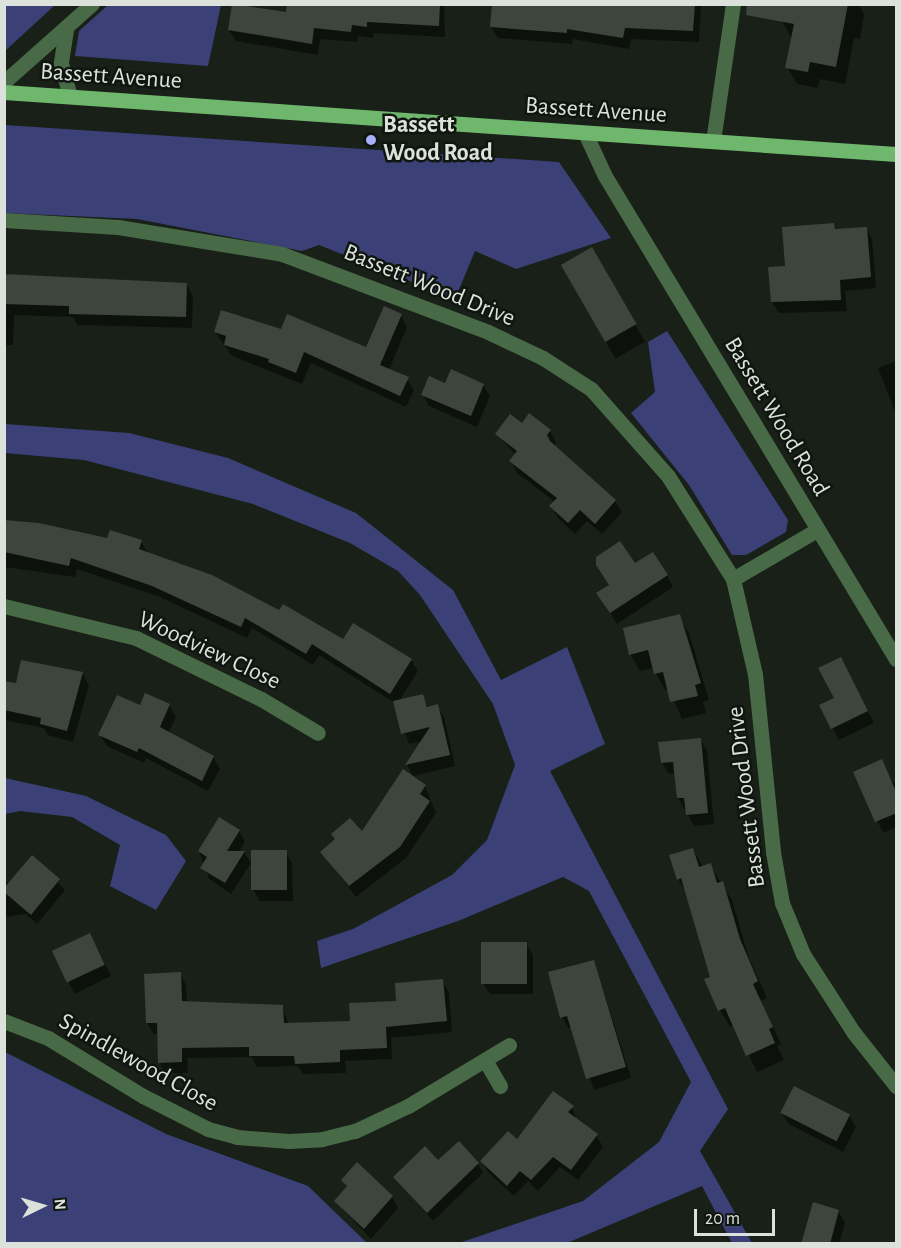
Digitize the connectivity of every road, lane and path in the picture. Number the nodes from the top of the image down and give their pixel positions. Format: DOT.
graph roads {
  1 [pos="92,4"];
  2 [pos="733,4"];
  3 [pos="66,30"];
  4 [pos="4,82"];
  5 [pos="4,92"];
  6 [pos="70,96"];
  7 [pos="585,133"];
  8 [pos="713,141"];
  9 [pos="897,154"];
  10 [pos="4,220"];
  11 [pos="817,530"];
  12 [pos="733,579"];
  13 [pos="4,606"];
  14 [pos="897,659"];
  15 [pos="318,733"];
  16 [pos="4,1021"];
  17 [pos="510,1045"];
  18 [pos="485,1060"];
  19 [pos="500,1086"];
  20 [pos="897,1086"];
  1 -- 3 [label="street"];
  2 -- 8 [label="street"];
  3 -- 4 [label="street"];
  3 -- 6 [label="street"];
  5 -- 6 [label="main road, Bassett Avenue"];
  6 -- 7 [label="main road, Bassett Avenue"];
  7 -- 8 [label="main road, Bassett Avenue"];
  7 -- 11 [label="street, Bassett Wood Road"];
  8 -- 9 [label="main road, Bassett Avenue"];
  10 -- 12 [label="street, Bassett Wood Drive"];
  11 -- 12 [label="street"];
  11 -- 14 [label="street, Bassett Wood Road"];
  12 -- 20 [label="street, Bassett Wood Drive"];
  13 -- 15 [label="street, Woodview Close"];
  16 -- 18 [label="street, Spindlewood Close"];
  17 -- 18 [label="street, Spindlewood Close"];
  18 -- 19 [label="street"];
}
